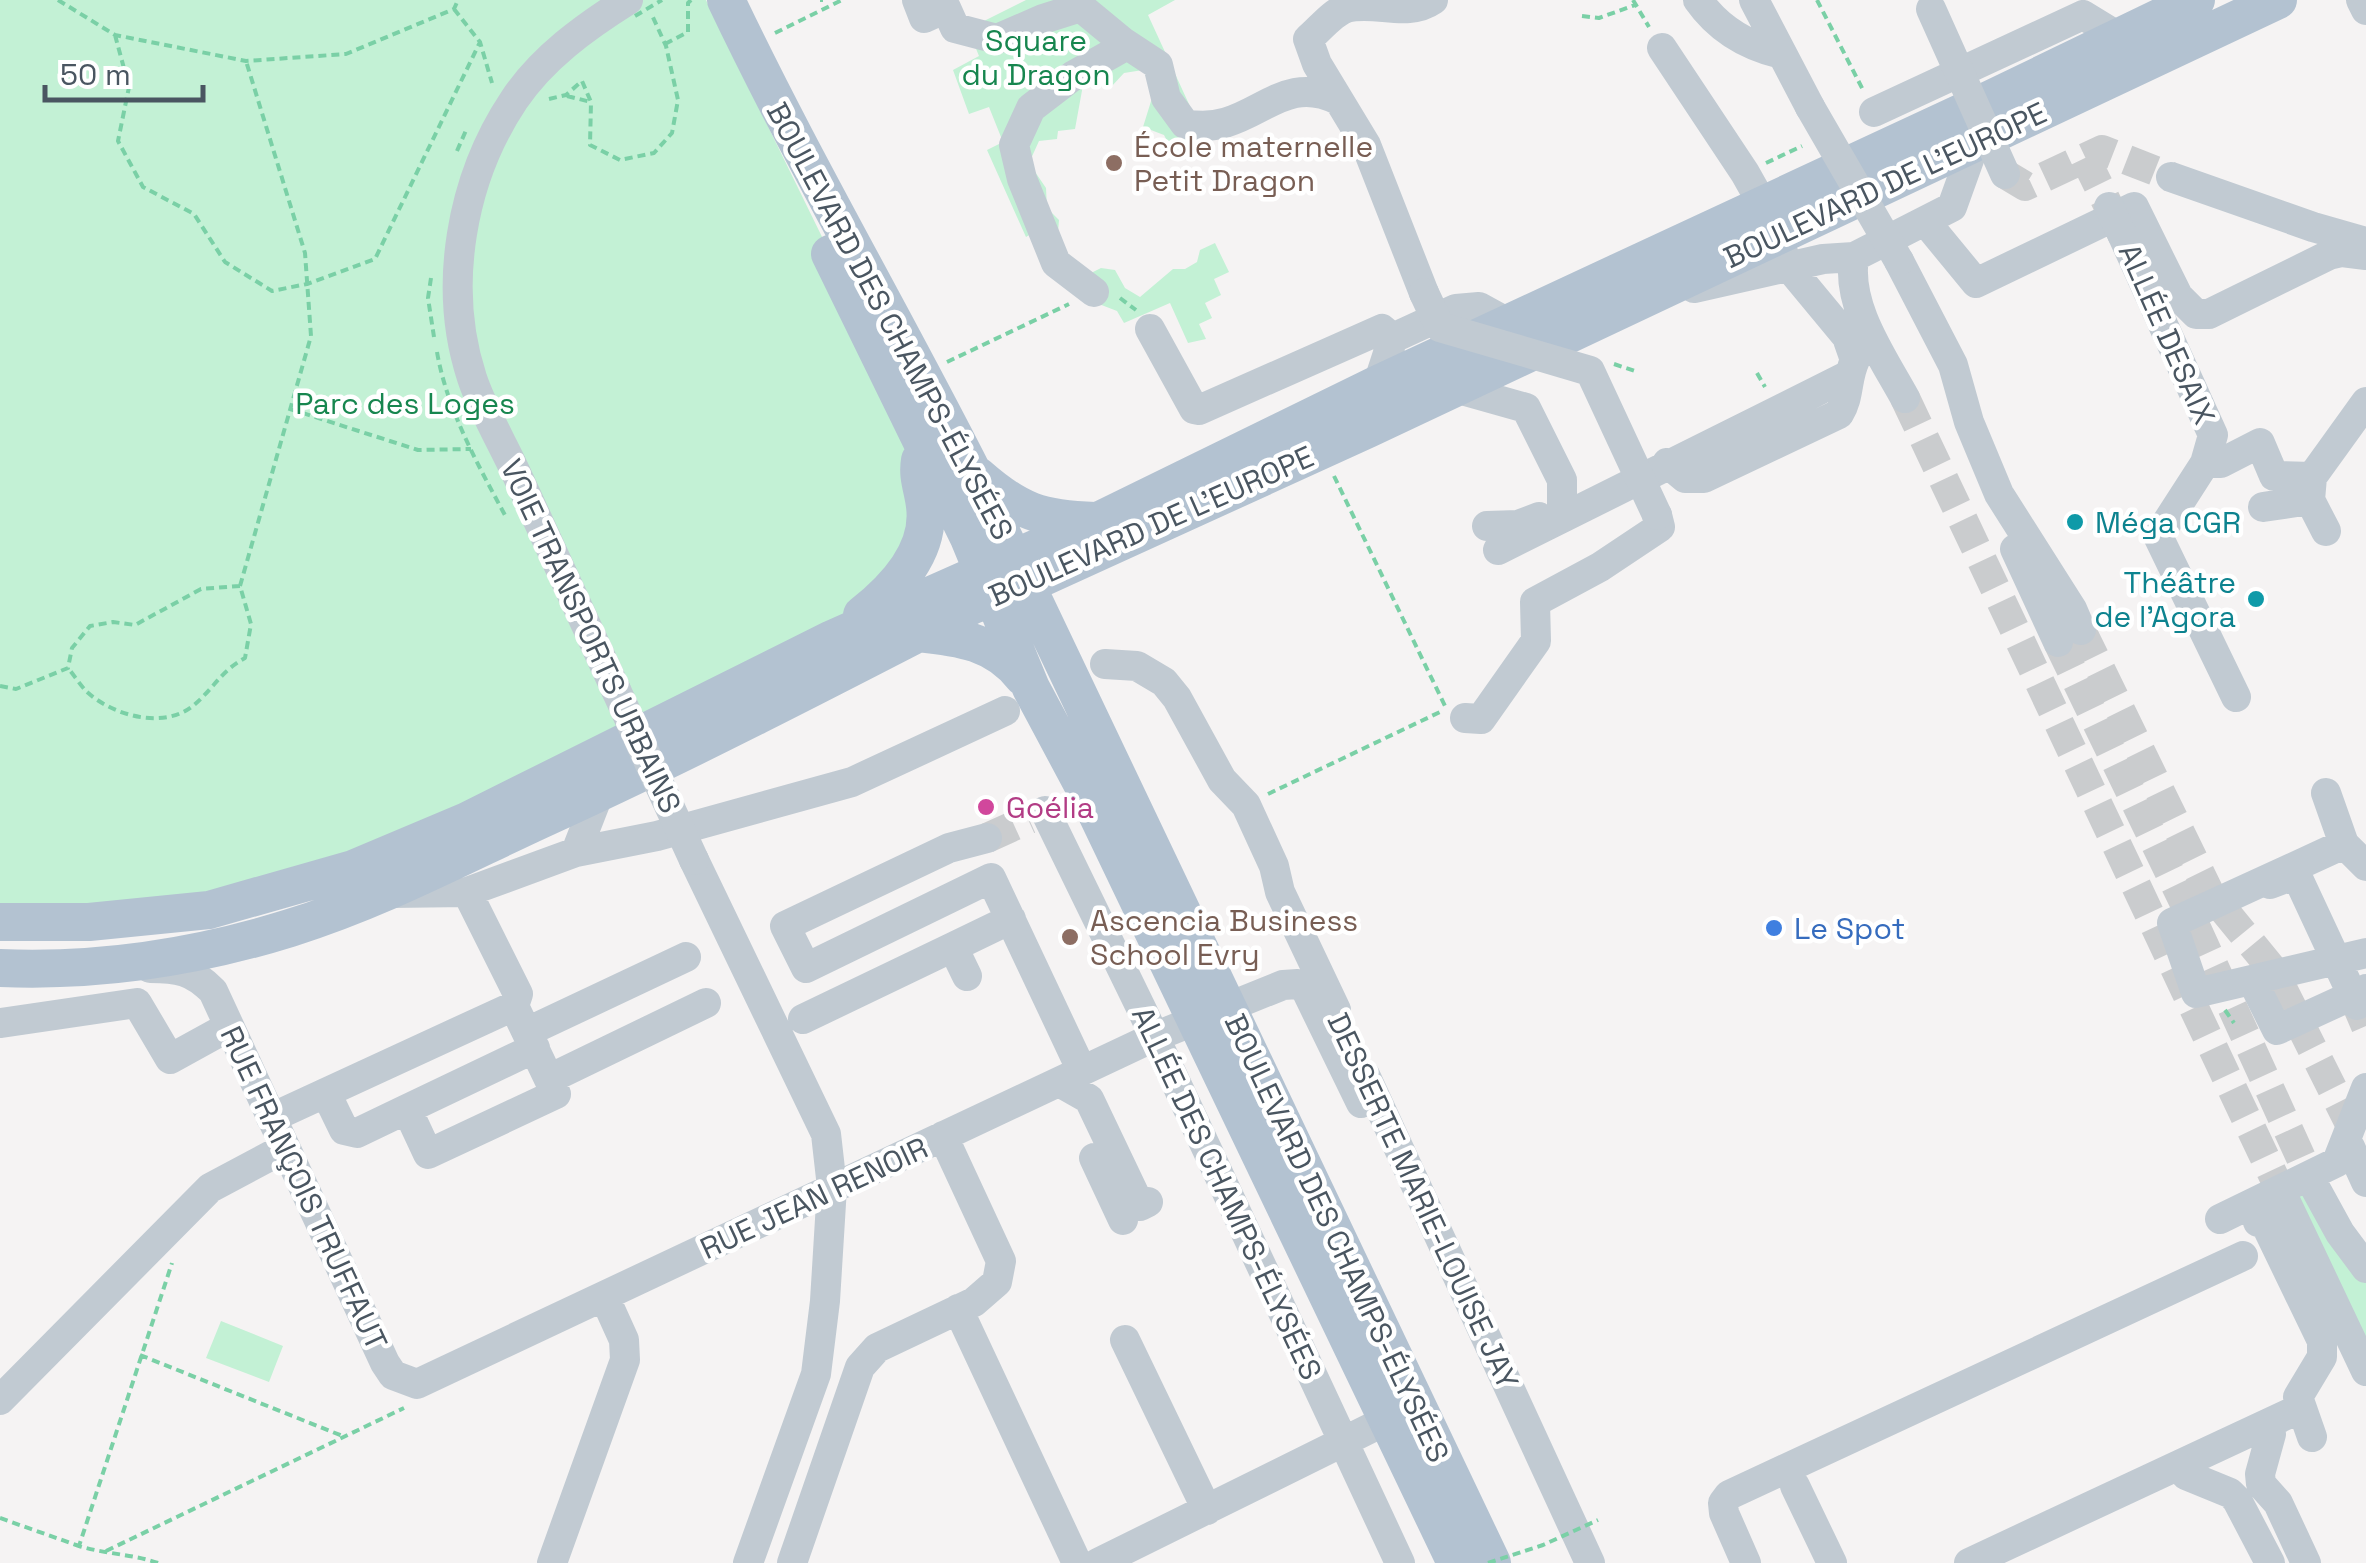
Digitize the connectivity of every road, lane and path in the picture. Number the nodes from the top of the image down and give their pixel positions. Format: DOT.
graph roads {
  1 [pos="58,0"];
  2 [pos="458,0"];
  3 [pos="645,0"];
  4 [pos="662,0"];
  5 [pos="691,0"];
  6 [pos="706,0"];
  7 [pos="726,0"];
  8 [pos="842,0"];
  9 [pos="917,0"];
  10 [pos="1433,0"];
  11 [pos="1698,0"];
  12 [pos="1754,0"];
  13 [pos="1817,0"];
  14 [pos="2196,0"];
  15 [pos="2278,0"];
  16 [pos="2362,0"];
  17 [pos="1634,3"];
  18 [pos="1076,4"];
  19 [pos="1929,5"];
  20 [pos="630,6"];
  21 [pos="454,9"];
  22 [pos="2366,10"];
  23 [pos="1582,16"];
  24 [pos="116,35"];
  25 [pos="2118,38"];
  26 [pos="763,39"];
  27 [pos="1308,40"];
  28 [pos="480,42"];
  29 [pos="665,44"];
  30 [pos="1126,44"];
  31 [pos="1662,48"];
  32 [pos="1781,54"];
  33 [pos="246,61"];
  34 [pos="566,96"];
  35 [pos="515,98"];
  36 [pos="1278,98"];
  37 [pos="549,100"];
  38 [pos="1338,100"];
  39 [pos="591,102"];
  40 [pos="1874,112"];
  41 [pos="1813,141"];
  42 [pos="1975,143"];
  43 [pos="2005,174"];
  44 [pos="2172,177"];
  45 [pos="1769,220"];
  46 [pos="1925,221"];
  47 [pos="2116,221"];
  48 [pos="2366,242"];
  49 [pos="2366,254"];
  50 [pos="1854,257"];
  51 [pos="307,284"];
  52 [pos="1094,292"];
  53 [pos="1510,324"];
  54 [pos="1150,329"];
  55 [pos="1393,338"];
  56 [pos="1609,362"];
  57 [pos="933,368"];
  58 [pos="1851,368"];
  59 [pos="1890,371"];
  60 [pos="1638,372"];
  61 [pos="1378,384"];
  62 [pos="1455,388"];
  63 [pos="1905,398"];
  64 [pos="2366,402"];
  65 [pos="290,410"];
  66 [pos="472,448"];
  67 [pos="923,448"];
  68 [pos="2206,463"];
  69 [pos="972,471"];
  70 [pos="1332,472"];
  71 [pos="2311,489"];
  72 [pos="1573,506"];
  73 [pos="2263,507"];
  74 [pos="2326,532"];
  75 [pos="1098,537"];
  76 [pos="1492,538"];
  77 [pos="1004,578"];
  78 [pos="240,586"];
  79 [pos="918,633"];
  80 [pos="2070,636"];
  81 [pos="832,639"];
  82 [pos="1056,645"];
  83 [pos="1105,664"];
  84 [pos="65,669"];
  85 [pos="0,686"];
  86 [pos="2236,697"];
  87 [pos="1018,700"];
  88 [pos="1465,718"];
  89 [pos="1085,789"];
  90 [pos="599,793"];
  91 [pos="2326,793"];
  92 [pos="1246,805"];
  93 [pos="987,838"];
  94 [pos="2344,844"];
  95 [pos="576,852"];
  96 [pos="2366,866"];
  97 [pos="2267,886"];
  98 [pos="468,892"];
  99 [pos="382,893"];
  100 [pos="1011,919"];
  101 [pos="0,922"];
  102 [pos="291,928"];
  103 [pos="954,948"];
  104 [pos="2366,952"];
  105 [pos="686,957"];
  106 [pos="2336,960"];
  107 [pos="0,968"];
  108 [pos="102,968"];
  109 [pos="967,976"];
  110 [pos="2252,980"];
  111 [pos="212,991"];
  112 [pos="2359,996"];
  113 [pos="706,1003"];
  114 [pos="1210,1013"];
  115 [pos="803,1019"];
  116 [pos="1,1023"];
  117 [pos="228,1027"];
  118 [pos="525,1029"];
  119 [pos="1154,1036"];
  120 [pos="1249,1058"];
  121 [pos="1071,1077"];
  122 [pos="549,1078"];
  123 [pos="2366,1088"];
  124 [pos="326,1092"];
  125 [pos="406,1109"];
  126 [pos="1373,1110"];
  127 [pos="271,1118"];
  128 [pos="944,1136"];
  129 [pos="2357,1146"];
  130 [pos="286,1148"];
  131 [pos="2366,1182"];
  132 [pos="832,1187"];
  133 [pos="2282,1196"];
  134 [pos="1148,1202"];
  135 [pos="2220,1219"];
  136 [pos="1123,1220"];
  137 [pos="176,1222"];
  138 [pos="2258,1222"];
  139 [pos="2366,1249"];
  140 [pos="2243,1256"];
  141 [pos="2366,1268"];
  142 [pos="606,1298"];
  143 [pos="958,1309"];
  144 [pos="1126,1340"];
  145 [pos="140,1356"];
  146 [pos="2352,1356"];
  147 [pos="409,1382"];
  148 [pos="0,1400"];
  149 [pos="1387,1420"];
  150 [pos="2283,1423"];
  151 [pos="345,1437"];
  152 [pos="1344,1442"];
  153 [pos="2184,1462"];
  154 [pos="1794,1486"];
  155 [pos="1206,1510"];
  156 [pos="0,1518"];
  157 [pos="1589,1542"];
  158 [pos="79,1546"];
  159 [pos="102,1552"];
  160 [pos="158,1563"];
  161 [pos="552,1563"];
  162 [pos="748,1563"];
  163 [pos="792,1563"];
  164 [pos="1077,1563"];
  165 [pos="1098,1563"];
  166 [pos="1400,1563"];
  167 [pos="1456,1563"];
  168 [pos="1490,1563"];
  169 [pos="1746,1563"];
  170 [pos="1832,1563"];
  171 [pos="1970,1563"];
  172 [pos="2270,1563"];
  173 [pos="2306,1563"];
  1 -- 24 [label="path"];
  2 -- 21 [label="path"];
  3 -- 29 [label="path"];
  4 -- 20 [label="path, bridge"];
  5 -- 29 [label="path"];
  6 -- 67 [label="main road, BOULEVARD DES CHAMPS-ÉLYSÉES"];
  7 -- 69 [label="main road, BOULEVARD DES CHAMPS-ÉLYSÉES"];
  8 -- 26 [label="path"];
  9 -- 18 [label="street"];
  10 -- 27 [label="street"];
  11 -- 32 [label="street"];
  12 -- 32 [label="street"];
  13 -- 40 [label="path"];
  14 -- 25 [label="main road, BOULEVARD DE L'EUROPE"];
  15 -- 42 [label="main road, BOULEVARD DE L'EUROPE"];
  16 -- 22 [label="street"];
  17 -- 23 [label="path"];
  17 -- 31 [label="path"];
  18 -- 30 [label="street"];
  19 -- 43 [label="street, bridge"];
  20 -- 35 [label="street, VOIE TRANSPORTS URBAINS"];
  21 -- 28 [label="path"];
  21 -- 33 [label="path"];
  24 -- 33 [label="path"];
  24 -- 51 [label="path"];
  25 -- 40 [label="street"];
  25 -- 45 [label="main road, BOULEVARD DE L'EUROPE"];
  27 -- 36 [label="street"];
  27 -- 38 [label="street"];
  28 -- 35 [label="path"];
  28 -- 51 [label="path"];
  29 -- 39 [label="path"];
  30 -- 36 [label="street"];
  30 -- 52 [label="street"];
  31 -- 45 [label="street"];
  32 -- 80 [label="street, bridge"];
  33 -- 51 [label="path"];
  34 -- 37 [label="path"];
  34 -- 39 [label="path"];
  34 -- 39 [label="path"];
  35 -- 132 [label="street, VOIE TRANSPORTS URBAINS, bridge"];
  36 -- 38 [label="street"];
  38 -- 88 [label="street, bridge"];
  41 -- 45 [label="path"];
  42 -- 45 [label="main road, BOULEVARD DE L'EUROPE"];
  42 -- 46 [label="street"];
  44 -- 48 [label="street"];
  45 -- 50 [label="street"];
  45 -- 53 [label="main road, BOULEVARD DE L'EUROPE"];
  45 -- 58 [label="street"];
  45 -- 62 [label="main road, BOULEVARD DE L'EUROPE"];
  46 -- 49 [label="street"];
  46 -- 50 [label="street"];
  47 -- 68 [label="street, ALLÉE DESAIX"];
  50 -- 59 [label="street"];
  51 -- 65 [label="path"];
  52 -- 54 [label="path"];
  52 -- 57 [label="path"];
  53 -- 55 [label="street"];
  53 -- 61 [label="main road, BOULEVARD DE L'EUROPE"];
  54 -- 55 [label="street"];
  55 -- 61 [label="street"];
  56 -- 60 [label="path"];
  58 -- 59 [label="street"];
  58 -- 72 [label="street"];
  59 -- 63 [label="street"];
  61 -- 75 [label="main road, BOULEVARD DE L'EUROPE"];
  62 -- 72 [label="street"];
  62 -- 75 [label="main road, BOULEVARD DE L'EUROPE"];
  64 -- 71 [label="street"];
  65 -- 66 [label="path"];
  65 -- 78 [label="path"];
  67 -- 77 [label="main road, BOULEVARD DES CHAMPS-ÉLYSÉES"];
  67 -- 81 [label="main road"];
  68 -- 71 [label="street"];
  68 -- 86 [label="street"];
  69 -- 75 [label="main road"];
  69 -- 77 [label="main road, BOULEVARD DES CHAMPS-ÉLYSÉES"];
  70 -- 92 [label="path"];
  71 -- 73 [label="street"];
  71 -- 74 [label="street"];
  72 -- 76 [label="street"];
  75 -- 77 [label="main road, BOULEVARD DE L'EUROPE"];
  75 -- 82 [label="main road"];
  77 -- 79 [label="main road, BOULEVARD DE L'EUROPE"];
  77 -- 81 [label="main road, BOULEVARD DE L'EUROPE"];
  77 -- 82 [label="main road, BOULEVARD DES CHAMPS-ÉLYSÉES"];
  77 -- 87 [label="main road, BOULEVARD DES CHAMPS-ÉLYSÉES"];
  78 -- 84 [label="path"];
  78 -- 84 [label="path"];
  79 -- 87 [label="main road"];
  79 -- 90 [label="main road, BOULEVARD DE L'EUROPE"];
  81 -- 101 [label="main road, BOULEVARD DE L'EUROPE"];
  82 -- 114 [label="main road, BOULEVARD DES CHAMPS-ÉLYSÉES"];
  83 -- 92 [label="street, DESSERTE MARIE-LOUISE JAY"];
  84 -- 85 [label="path"];
  87 -- 89 [label="main road, BOULEVARD DES CHAMPS-ÉLYSÉES"];
  87 -- 95 [label="street"];
  89 -- 114 [label="main road, BOULEVARD DES CHAMPS-ÉLYSÉES"];
  89 -- 119 [label="street, ALLÉE DES CHAMPS-ÉLYSÉES"];
  90 -- 95 [label="street"];
  90 -- 99 [label="main road, BOULEVARD DE L'EUROPE"];
  91 -- 94 [label="street"];
  92 -- 126 [label="street, DESSERTE MARIE-LOUISE JAY"];
  93 -- 100 [label="street"];
  94 -- 96 [label="street"];
  94 -- 110 [label="street"];
  95 -- 98 [label="street"];
  97 -- 106 [label="street"];
  98 -- 99 [label="street"];
  98 -- 118 [label="street"];
  99 -- 102 [label="main road, BOULEVARD DE L'EUROPE"];
  100 -- 103 [label="street"];
  100 -- 121 [label="street"];
  102 -- 108 [label="main road, BOULEVARD DE L'EUROPE"];
  102 -- 111 [label="street, RUE FRANÇOIS TRUFFAUT"];
  103 -- 109 [label="street"];
  103 -- 115 [label="street"];
  104 -- 106 [label="street"];
  105 -- 118 [label="street"];
  106 -- 110 [label="street"];
  106 -- 112 [label="street"];
  107 -- 108 [label="main road, BOULEVARD DE L'EUROPE"];
  108 -- 111 [label="street, RUE FRANÇOIS TRUFFAUT"];
  110 -- 112 [label="street"];
  111 -- 117 [label="street, RUE FRANÇOIS TRUFFAUT"];
  113 -- 122 [label="street"];
  114 -- 119 [label="street, RUE JEAN RENOIR"];
  114 -- 120 [label="main road, BOULEVARD DES CHAMPS-ÉLYSÉES"];
  114 -- 126 [label="street, RUE JEAN RENOIR"];
  114 -- 149 [label="main road, BOULEVARD DES CHAMPS-ÉLYSÉES"];
  116 -- 117 [label="street"];
  117 -- 127 [label="street, RUE FRANÇOIS TRUFFAUT"];
  118 -- 122 [label="street"];
  118 -- 124 [label="street"];
  118 -- 125 [label="street"];
  119 -- 121 [label="street, RUE JEAN RENOIR"];
  119 -- 152 [label="street, ALLÉE DES CHAMPS-ÉLYSÉES"];
  120 -- 126 [label="street"];
  120 -- 168 [label="main road, BOULEVARD DES CHAMPS-ÉLYSÉES"];
  121 -- 128 [label="street, RUE JEAN RENOIR"];
  121 -- 134 [label="street"];
  121 -- 136 [label="street"];
  122 -- 125 [label="street"];
  123 -- 135 [label="street"];
  124 -- 125 [label="street"];
  124 -- 127 [label="street"];
  126 -- 157 [label="street, DESSERTE MARIE-LOUISE JAY"];
  127 -- 130 [label="street, RUE FRANÇOIS TRUFFAUT"];
  128 -- 132 [label="street, RUE JEAN RENOIR"];
  128 -- 143 [label="street"];
  129 -- 131 [label="street"];
  130 -- 137 [label="street"];
  130 -- 147 [label="street, RUE FRANÇOIS TRUFFAUT"];
  132 -- 142 [label="street, RUE JEAN RENOIR"];
  132 -- 162 [label="street, VOIE TRANSPORTS URBAINS"];
  133 -- 146 [label="street"];
  137 -- 145 [label="path"];
  137 -- 148 [label="street"];
  138 -- 150 [label="street"];
  139 -- 141 [label="street"];
  140 -- 169 [label="street"];
  142 -- 147 [label="street, RUE JEAN RENOIR"];
  142 -- 161 [label="street"];
  143 -- 163 [label="street"];
  143 -- 164 [label="street"];
  144 -- 155 [label="street"];
  145 -- 151 [label="path"];
  145 -- 158 [label="path"];
  147 -- 151 [label="path"];
  149 -- 152 [label="street"];
  149 -- 167 [label="main road, BOULEVARD DES CHAMPS-ÉLYSÉES"];
  150 -- 153 [label="street"];
  150 -- 173 [label="street"];
  151 -- 159 [label="path"];
  152 -- 155 [label="street"];
  152 -- 166 [label="street, ALLÉE DES CHAMPS-ÉLYSÉES"];
  153 -- 171 [label="street"];
  153 -- 172 [label="street"];
  154 -- 170 [label="street"];
  155 -- 165 [label="street"];
  156 -- 158 [label="path"];
  157 -- 168 [label="path, bridge"];
  158 -- 159 [label="path"];
  159 -- 160 [label="path"];
}
